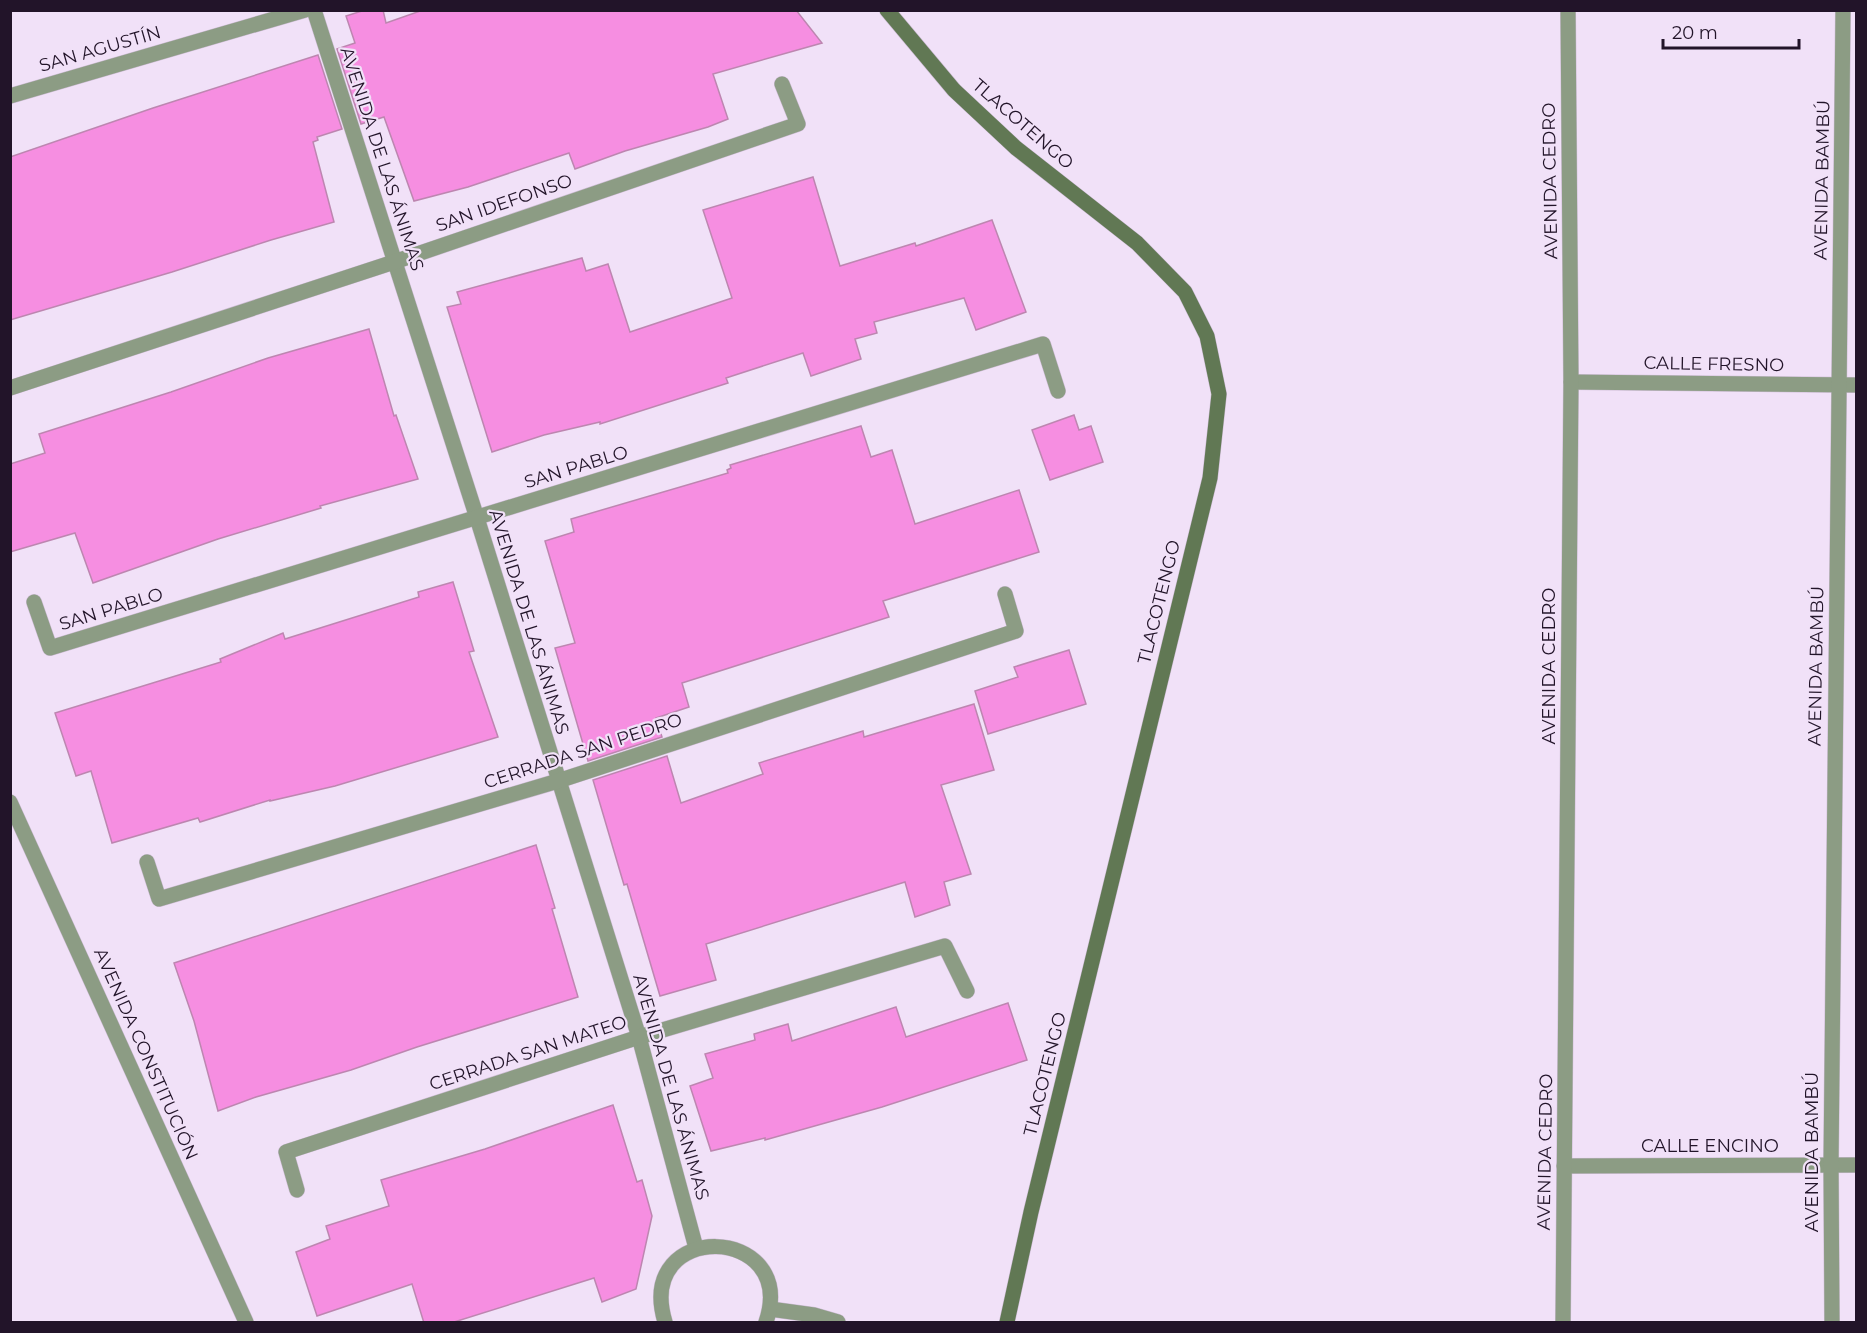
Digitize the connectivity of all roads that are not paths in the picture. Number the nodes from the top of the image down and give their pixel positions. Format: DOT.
graph roads {
  1 [pos="305,10"];
  2 [pos="314,10"];
  3 [pos="887,10"];
  4 [pos="1568,10"];
  5 [pos="1843,10"];
  6 [pos="782,84"];
  7 [pos="10,96"];
  8 [pos="394,262"];
  9 [pos="1571,382"];
  10 [pos="1839,385"];
  11 [pos="1857,385"];
  12 [pos="10,388"];
  13 [pos="1058,391"];
  14 [pos="477,518"];
  15 [pos="1005,594"];
  16 [pos="34,602"];
  17 [pos="558,782"];
  18 [pos="10,802"];
  19 [pos="147,862"];
  20 [pos="967,991"];
  21 [pos="639,1037"];
  22 [pos="1831,1164"];
  23 [pos="1857,1164"];
  24 [pos="1564,1166"];
  25 [pos="297,1190"];
  26 [pos="696,1248"];
  27 [pos="768,1316"];
  28 [pos="246,1323"];
  29 [pos="665,1323"];
  30 [pos="838,1323"];
  31 [pos="1007,1323"];
  32 [pos="1563,1323"];
  33 [pos="1832,1323"];
  1 -- 7 [label="street, SAN AGUSTÍN"];
  2 -- 8 [label="street, AVENIDA DE LAS ÁNIMAS"];
  3 -- 31 [label="street, TLACOTENGO"];
  4 -- 9 [label="street, AVENIDA CEDRO"];
  5 -- 10 [label="street, AVENIDA BAMBÚ"];
  6 -- 8 [label="street, SAN IDEFONSO"];
  8 -- 12 [label="street, SAN IDEFONSO"];
  8 -- 14 [label="street, AVENIDA DE LAS ÁNIMAS"];
  9 -- 10 [label="street, CALLE FRESNO"];
  9 -- 24 [label="street, AVENIDA CEDRO"];
  10 -- 11 [label="street, CALLE FRESNO"];
  10 -- 22 [label="street, AVENIDA BAMBÚ"];
  13 -- 14 [label="street, SAN PABLO"];
  14 -- 16 [label="street, SAN PABLO"];
  14 -- 17 [label="street, AVENIDA DE LAS ÁNIMAS"];
  15 -- 17 [label="street, CERRADA SAN PEDRO"];
  17 -- 19 [label="street, CERRADA SAN PEDRO"];
  17 -- 21 [label="street, AVENIDA DE LAS ÁNIMAS"];
  18 -- 28 [label="street, AVENIDA CONSTITUCIÓN"];
  20 -- 21 [label="street, CERRADA SAN MATEO"];
  21 -- 25 [label="street, CERRADA SAN MATEO"];
  21 -- 26 [label="street, AVENIDA DE LAS ÁNIMAS"];
  22 -- 23 [label="street, CALLE ENCINO"];
  22 -- 24 [label="street, CALLE ENCINO"];
  22 -- 33 [label="street, AVENIDA BAMBÚ"];
  24 -- 32 [label="street, AVENIDA CEDRO"];
  26 -- 27 [label="street"];
  26 -- 29 [label="street"];
  27 -- 30 [label="street"];
}
